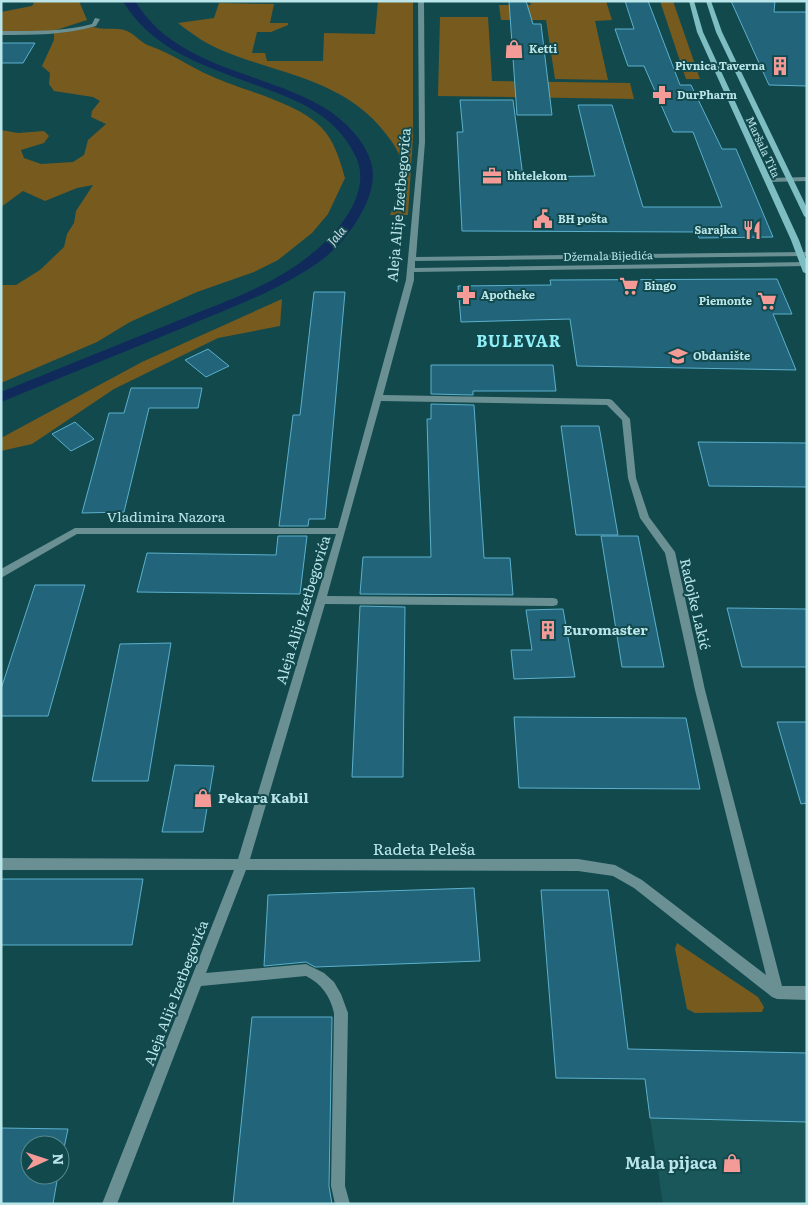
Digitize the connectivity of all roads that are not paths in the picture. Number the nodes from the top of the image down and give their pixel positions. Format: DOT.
graph roads {
  1 [pos="421,1"];
  2 [pos="691,1"];
  3 [pos="708,1"];
  4 [pos="97,19"];
  5 [pos="700,32"];
  6 [pos="719,32"];
  7 [pos="1,33"];
  8 [pos="1,37"];
  9 [pos="41,37"];
  10 [pos="789,179"];
  11 [pos="807,179"];
  12 [pos="768,180"];
  13 [pos="807,216"];
  14 [pos="803,254"];
  15 [pos="411,259"];
  16 [pos="806,267"];
  17 [pos="411,270"];
  18 [pos="377,398"];
  19 [pos="342,531"];
  20 [pos="1,574"];
  21 [pos="322,600"];
  22 [pos="553,602"];
  23 [pos="1,864"];
  24 [pos="242,865"];
  25 [pos="198,980"];
  26 [pos="777,992"];
  27 [pos="807,993"];
  28 [pos="109,1204"];
  29 [pos="343,1204"];
  1 -- 15 [label="street, Aleja Alije Izetbegovića"];
  2 -- 5 [label="main road, Maršala Tita"];
  3 -- 6 [label="main road, Maršala Tita"];
  4 -- 7 [label="street"];
  5 -- 6 [label="main road"];
  5 -- 12 [label="main road, Maršala Tita"];
  6 -- 10 [label="main road, Maršala Tita"];
  8 -- 9 [label="street"];
  10 -- 11 [label="street"];
  10 -- 12 [label="street"];
  10 -- 13 [label="main road, Maršala Tita"];
  12 -- 14 [label="main road, Maršala Tita"];
  14 -- 15 [label="street, Džemala Bijedića"];
  14 -- 16 [label="main road, Maršala Tita"];
  15 -- 17 [label="street, Aleja Alije Izetbegovića"];
  16 -- 17 [label="street, Džemala Bijedića"];
  17 -- 18 [label="street, Aleja Alije Izetbegovića"];
  18 -- 19 [label="street, Aleja Alije Izetbegovića"];
  18 -- 26 [label="street, Radojke Lakić"];
  19 -- 20 [label="street, Vladimira Nazora"];
  19 -- 21 [label="street, Aleja Alije Izetbegovića"];
  21 -- 22 [label="street"];
  21 -- 24 [label="street, Aleja Alije Izetbegovića"];
  23 -- 24 [label="street, Radeta Peleša"];
  24 -- 25 [label="street, Aleja Alije Izetbegovića"];
  24 -- 26 [label="street, Radeta Peleša"];
  25 -- 28 [label="street, Aleja Alije Izetbegovića"];
  25 -- 29 [label="street"];
  26 -- 27 [label="street"];
}
